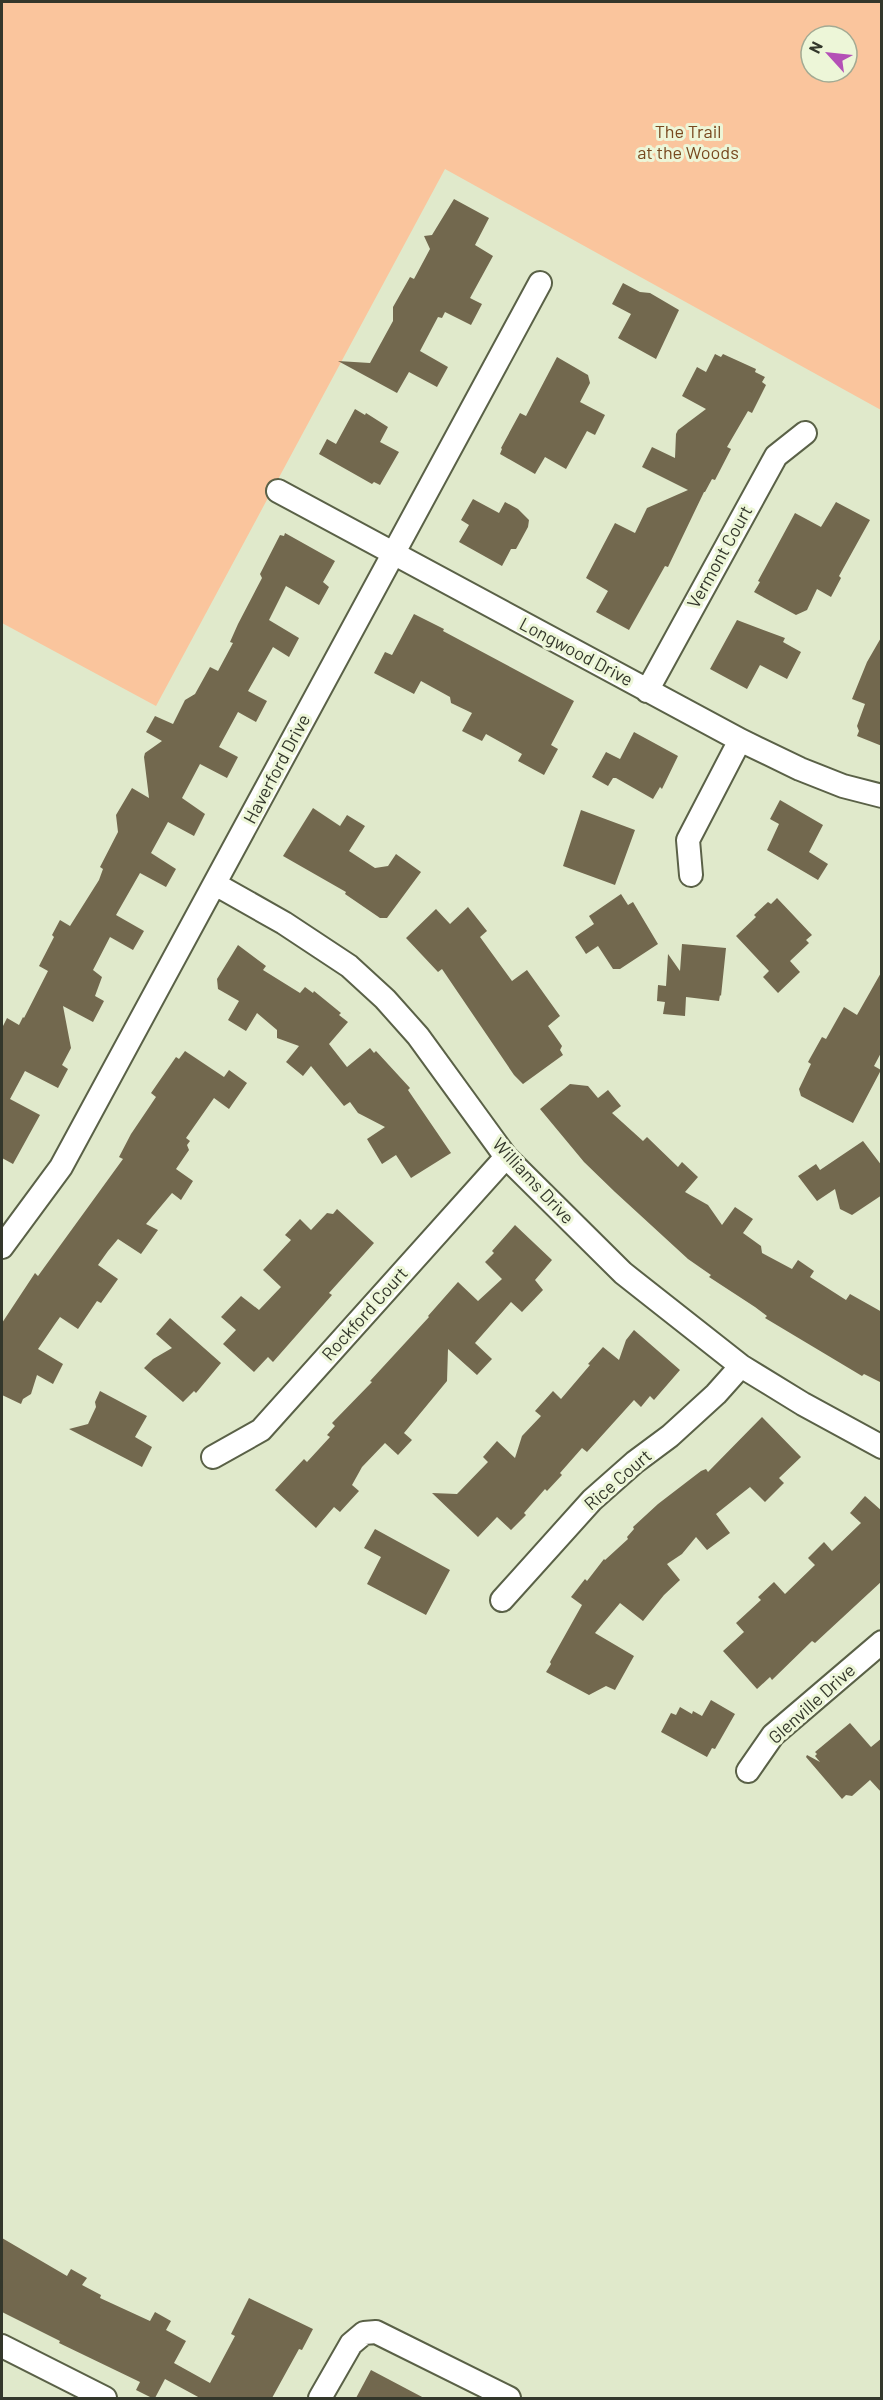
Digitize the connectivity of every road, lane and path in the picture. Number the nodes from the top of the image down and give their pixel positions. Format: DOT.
graph roads {
  1 [pos="540,283"];
  2 [pos="805,433"];
  3 [pos="278,491"];
  4 [pos="393,554"];
  5 [pos="647,691"];
  6 [pos="740,740"];
  7 [pos="882,796"];
  8 [pos="691,875"];
  9 [pos="215,884"];
  10 [pos="506,1157"];
  11 [pos="2,1247"];
  12 [pos="741,1366"];
  13 [pos="882,1447"];
  14 [pos="213,1457"];
  15 [pos="502,1600"];
  16 [pos="882,1642"];
  17 [pos="748,1771"];
  18 [pos="2,2346"];
  19 [pos="105,2398"];
  20 [pos="320,2398"];
  21 [pos="509,2398"];
  1 -- 4 [label="street, Haverford Drive"];
  2 -- 5 [label="street, Vermont Court"];
  3 -- 4 [label="street, Longwood Drive"];
  4 -- 5 [label="street, Longwood Drive"];
  4 -- 9 [label="street, Haverford Drive"];
  5 -- 6 [label="street, Longwood Drive"];
  6 -- 7 [label="street, Longwood Drive"];
  6 -- 8 [label="street"];
  9 -- 10 [label="street, Williams Drive"];
  9 -- 11 [label="street, Haverford Drive"];
  10 -- 12 [label="street, Williams Drive"];
  10 -- 14 [label="street, Rockford Court"];
  12 -- 13 [label="street, Williams Drive"];
  12 -- 15 [label="street, Rice Court"];
  16 -- 17 [label="street, Glenville Drive"];
  18 -- 19 [label="street"];
  20 -- 21 [label="street"];
}
